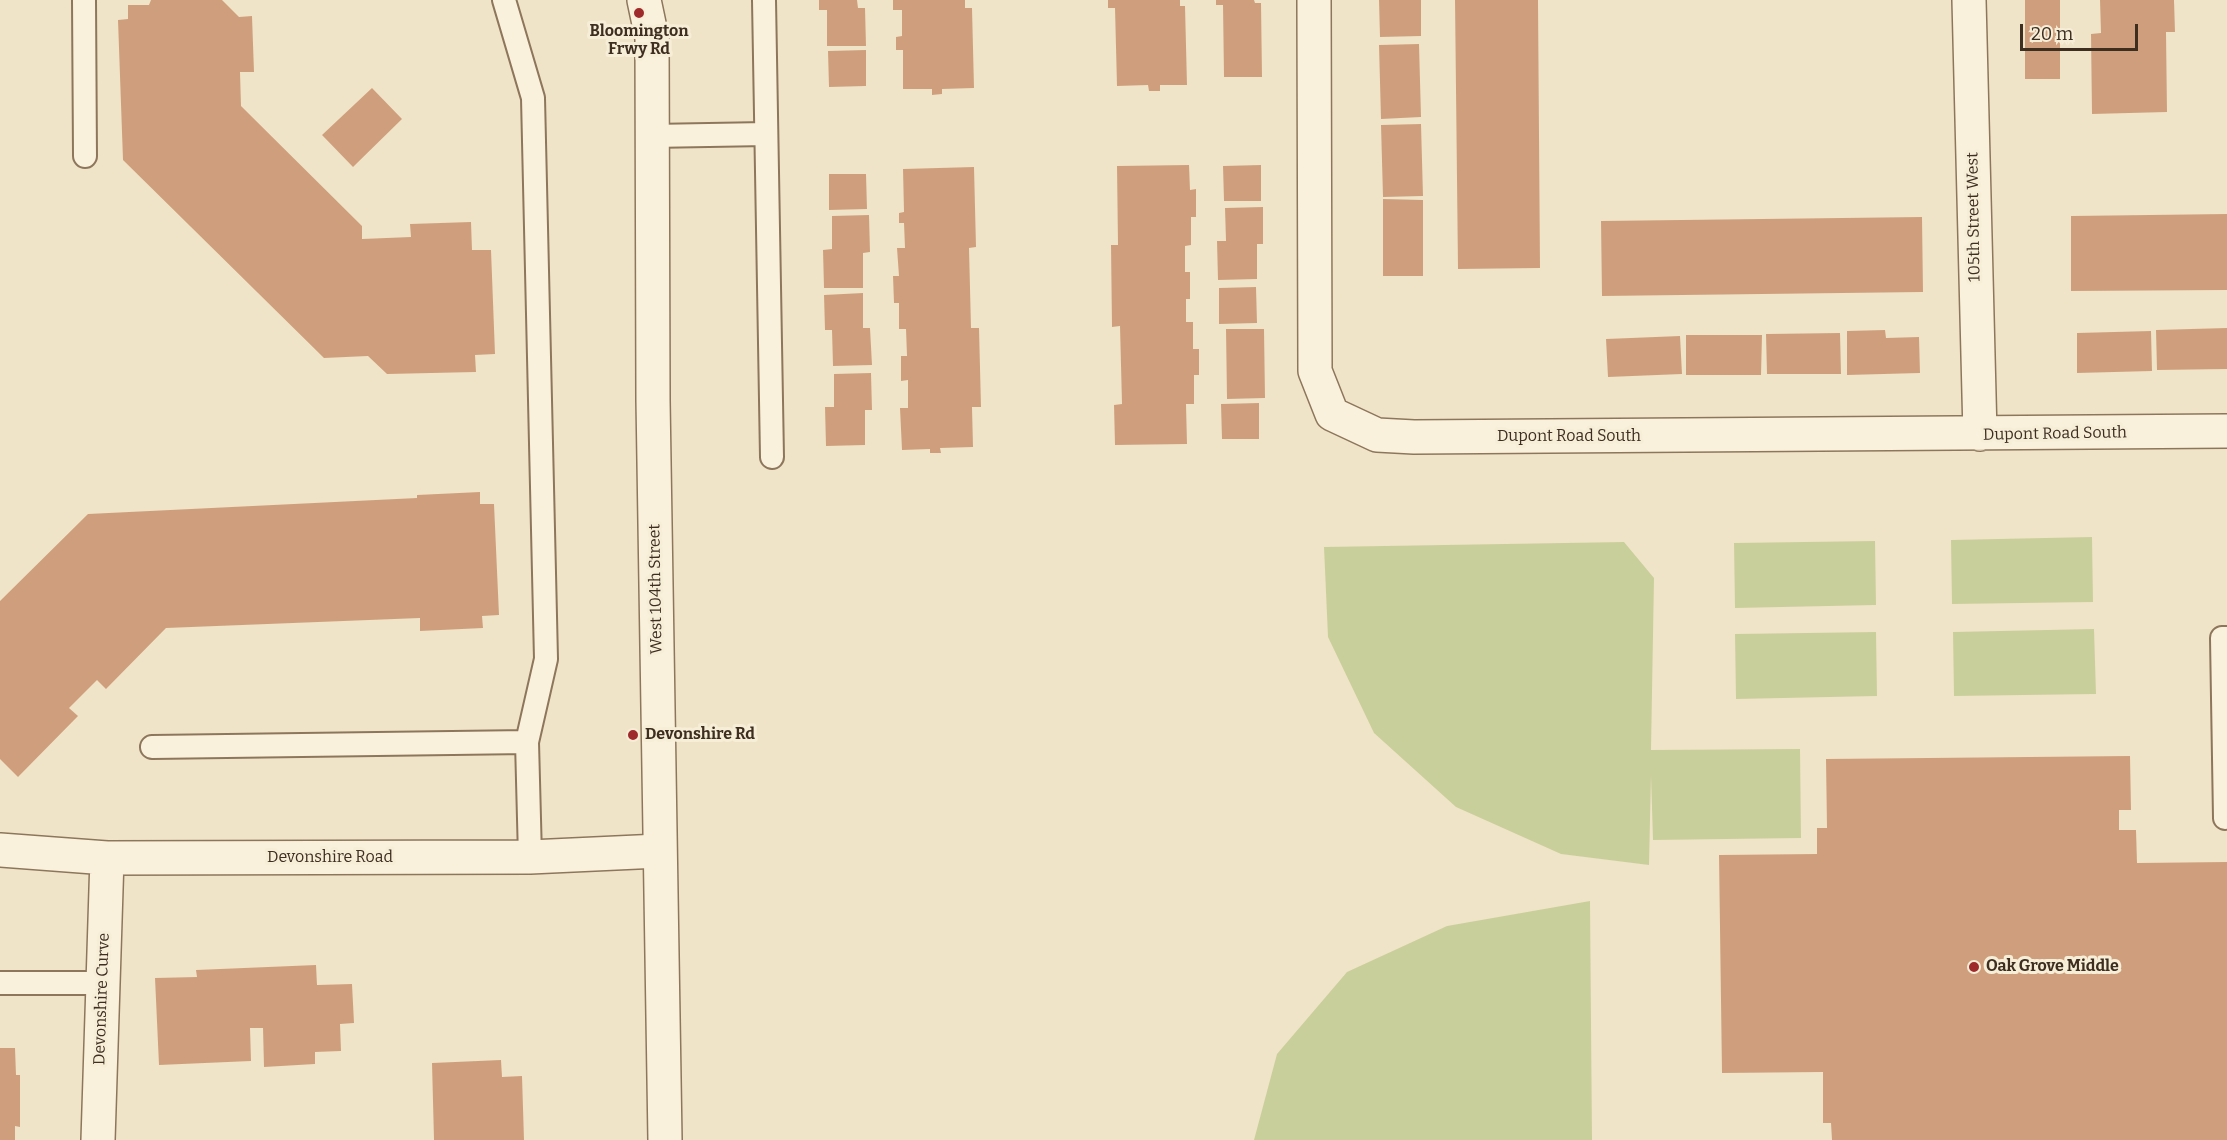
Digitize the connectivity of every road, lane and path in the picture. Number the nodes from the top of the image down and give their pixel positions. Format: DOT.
graph roads {
  1 [pos="84,0"];
  2 [pos="504,0"];
  3 [pos="644,0"];
  4 [pos="660,0"];
  5 [pos="764,0"];
  6 [pos="1314,0"];
  7 [pos="1969,0"];
  8 [pos="652,38"];
  9 [pos="766,134"];
  10 [pos="651,136"];
  11 [pos="85,156"];
  12 [pos="2227,431"];
  13 [pos="1980,434"];
  14 [pos="772,457"];
  15 [pos="2227,638"];
  16 [pos="528,742"];
  17 [pos="152,747"];
  18 [pos="2225,818"];
  19 [pos="0,850"];
  20 [pos="659,851"];
  21 [pos="530,857"];
  22 [pos="107,858"];
  23 [pos="0,983"];
  24 [pos="103,983"];
  25 [pos="98,1140"];
  26 [pos="665,1140"];
  1 -- 11 [label="lane"];
  2 -- 16 [label="lane"];
  3 -- 8 [label="street, West 104th Street"];
  4 -- 8 [label="street, West 104th Street"];
  5 -- 9 [label="lane"];
  6 -- 13 [label="street, Dupont Road South"];
  7 -- 13 [label="street, 105th Street West"];
  8 -- 10 [label="street, West 104th Street"];
  9 -- 10 [label="lane"];
  9 -- 14 [label="lane"];
  10 -- 20 [label="street, West 104th Street"];
  12 -- 13 [label="street, Dupont Road South"];
  15 -- 18 [label="lane"];
  16 -- 17 [label="lane"];
  16 -- 21 [label="lane"];
  19 -- 22 [label="street, Devonshire Road"];
  20 -- 21 [label="street, Devonshire Road"];
  20 -- 26 [label="street, West 104th Street"];
  21 -- 22 [label="street, Devonshire Road"];
  22 -- 24 [label="street, Devonshire Curve"];
  23 -- 24 [label="lane"];
  24 -- 25 [label="street, Devonshire Curve"];
}
